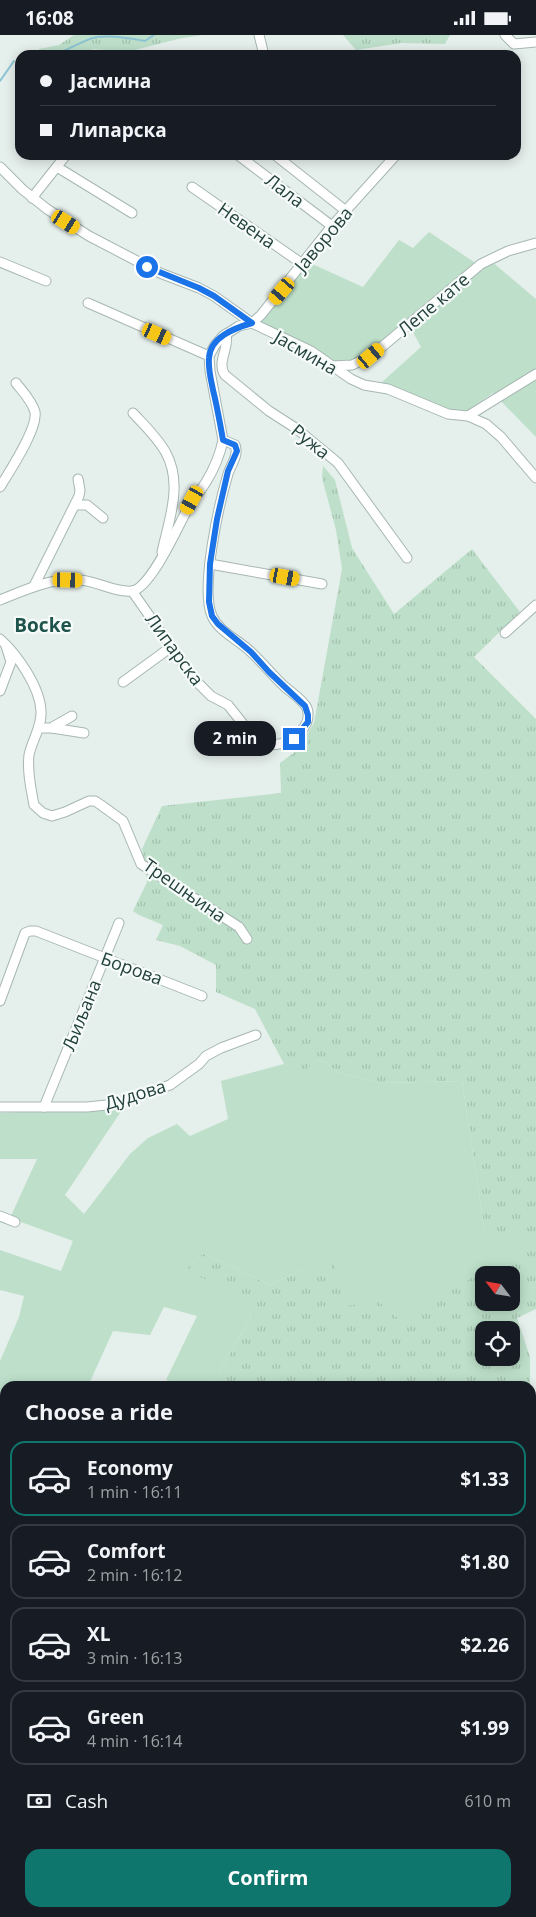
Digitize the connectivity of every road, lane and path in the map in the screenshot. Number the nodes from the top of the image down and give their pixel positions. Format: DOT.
graph roads {
  1 [pos="259,35"];
  2 [pos="505,35"];
  3 [pos="536,42"];
  4 [pos="263,50"];
  5 [pos="62,160"];
  6 [pos="245,160"];
  7 [pos="281,160"];
  8 [pos="392,160"];
  9 [pos="0,167"];
  10 [pos="57,167"];
  11 [pos="192,187"];
  12 [pos="32,198"];
  13 [pos="346,211"];
  14 [pos="132,213"];
  15 [pos="332,226"];
  16 [pos="536,243"];
  17 [pos="0,262"];
  18 [pos="301,263"];
  19 [pos="46,281"];
  20 [pos="88,303"];
  21 [pos="252,323"];
  22 [pos="226,334"];
  23 [pos="209,357"];
  24 [pos="332,366"];
  25 [pos="536,374"];
  26 [pos="16,383"];
  27 [pos="134,413"];
  28 [pos="468,416"];
  29 [pos="223,440"];
  30 [pos="536,477"];
  31 [pos="78,479"];
  32 [pos="0,487"];
  33 [pos="75,505"];
  34 [pos="103,518"];
  35 [pos="407,558"];
  36 [pos="160,562"];
  37 [pos="210,564"];
  38 [pos="322,584"];
  39 [pos="34,586"];
  40 [pos="132,591"];
  41 [pos="0,600"];
  42 [pos="536,605"];
  43 [pos="504,633"];
  44 [pos="2,641"];
  45 [pos="171,647"];
  46 [pos="123,682"];
  47 [pos="0,691"];
  48 [pos="72,716"];
  49 [pos="39,728"];
  50 [pos="51,728"];
  51 [pos="84,733"];
  52 [pos="119,923"];
  53 [pos="246,939"];
  54 [pos="104,959"];
  55 [pos="202,995"];
  56 [pos="0,1001"];
  57 [pos="256,1035"];
  58 [pos="0,1107"];
  59 [pos="44,1107"];
  60 [pos="0,1216"];
  61 [pos="15,1223"];
  1 -- 4 [label="street"];
  2 -- 3 [label="street"];
  5 -- 10 [label="street"];
  6 -- 15 [label="street, Лала"];
  7 -- 13 [label="street"];
  8 -- 13 [label="street, Јаворова"];
  9 -- 12 [label="street, Јасмина"];
  10 -- 12 [label="street"];
  10 -- 14 [label="street"];
  11 -- 18 [label="street, Невена"];
  12 -- 21 [label="street, Јасмина"];
  13 -- 15 [label="street, Јаворова"];
  15 -- 18 [label="street, Јаворова"];
  16 -- 24 [label="street, Лепе кате"];
  17 -- 19 [label="street"];
  18 -- 21 [label="street, Јаворова"];
  20 -- 23 [label="street"];
  21 -- 22 [label="street"];
  21 -- 24 [label="street, Јасмина"];
  22 -- 23 [label="street"];
  22 -- 35 [label="street, Ружа"];
  23 -- 29 [label="street"];
  24 -- 28 [label="street, Јасмина"];
  25 -- 28 [label="street"];
  26 -- 32 [label="street"];
  27 -- 36 [label="street"];
  28 -- 30 [label="street, Јасмина"];
  29 -- 36 [label="street"];
  29 -- 37 [label="street, Липарска"];
  31 -- 33 [label="street"];
  33 -- 34 [label="street"];
  33 -- 39 [label="street"];
  36 -- 40 [label="street"];
  37 -- 38 [label="street"];
  37 -- 45 [label="street, Липарска"];
  39 -- 40 [label="street"];
  39 -- 41 [label="street"];
  40 -- 45 [label="street, Липарска"];
  42 -- 43 [label="street"];
  44 -- 47 [label="street"];
  44 -- 49 [label="street, Трешњина"];
  45 -- 46 [label="street"];
  48 -- 50 [label="street"];
  49 -- 50 [label="street"];
  49 -- 53 [label="street, Трешњина"];
  50 -- 51 [label="street"];
  52 -- 54 [label="street, Љиљана"];
  54 -- 55 [label="street, Борова"];
  54 -- 56 [label="street, Борова"];
  54 -- 59 [label="street, Љиљана"];
  57 -- 59 [label="street, Дудова"];
  58 -- 59 [label="street, Дудова"];
  60 -- 61 [label="street"];
}
